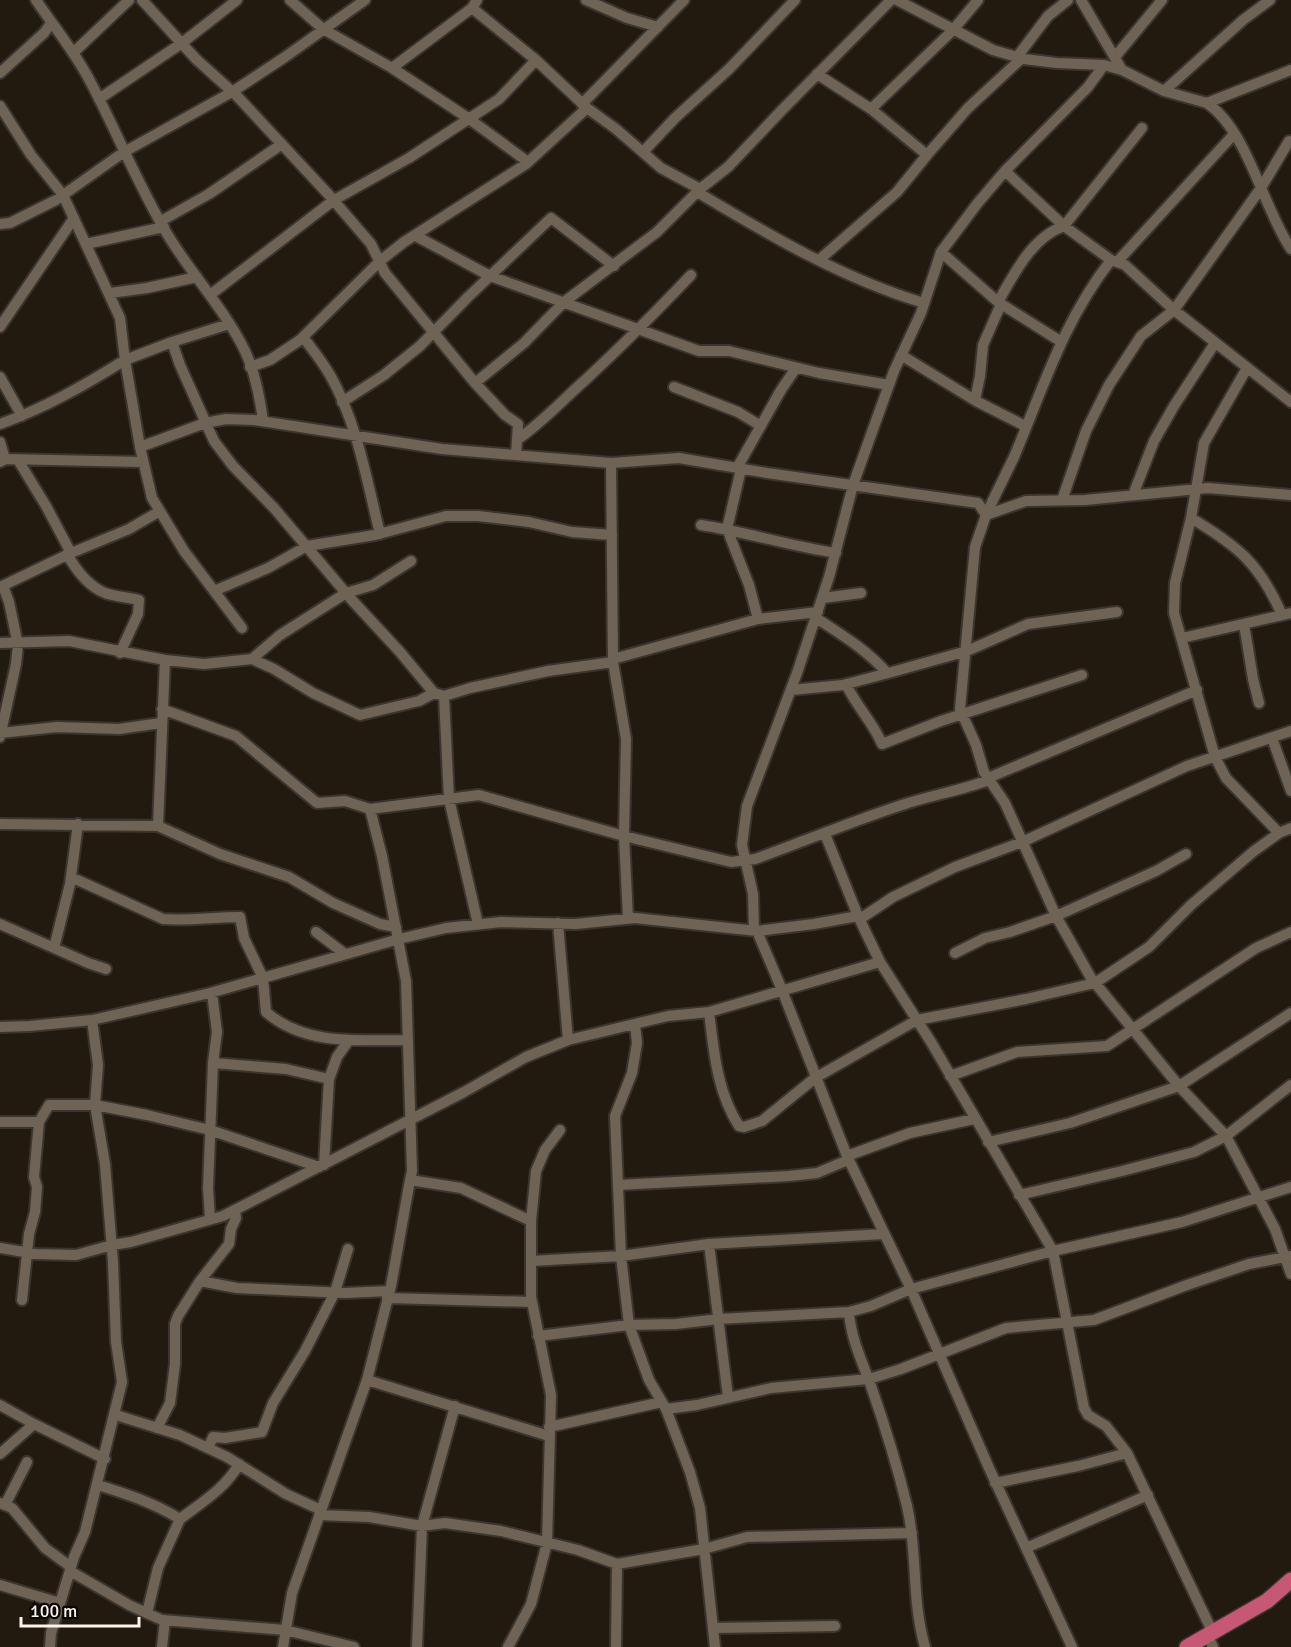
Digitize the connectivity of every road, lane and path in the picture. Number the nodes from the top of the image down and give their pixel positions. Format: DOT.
graph roads {
  1 [pos="36,0"];
  2 [pos="129,0"];
  3 [pos="142,0"];
  4 [pos="237,0"];
  5 [pos="290,0"];
  6 [pos="365,0"];
  7 [pos="586,0"];
  8 [pos="684,0"];
  9 [pos="795,0"];
  10 [pos="891,0"];
  11 [pos="897,0"];
  12 [pos="978,0"];
  13 [pos="1068,0"];
  14 [pos="1081,0"];
  15 [pos="1162,0"];
  16 [pos="1270,0"];
  17 [pos="475,4"];
  18 [pos="51,23"];
  19 [pos="658,27"];
  20 [pos="323,29"];
  21 [pos="953,30"];
  22 [pos="182,43"];
  23 [pos="73,53"];
  24 [pos="1114,57"];
  25 [pos="1019,58"];
  26 [pos="536,60"];
  27 [pos="1104,65"];
  28 [pos="392,68"];
  29 [pos="1122,70"];
  30 [pos="1291,70"];
  31 [pos="0,73"];
  32 [pos="817,74"];
  33 [pos="1164,91"];
  34 [pos="232,92"];
  35 [pos="99,99"];
  36 [pos="1207,103"];
  37 [pos="0,106"];
  38 [pos="585,106"];
  39 [pos="872,109"];
  40 [pos="468,118"];
  41 [pos="1142,128"];
  42 [pos="1234,134"];
  43 [pos="1289,141"];
  44 [pos="282,144"];
  45 [pos="124,152"];
  46 [pos="643,152"];
  47 [pos="927,155"];
  48 [pos="528,162"];
  49 [pos="1005,171"];
  50 [pos="1261,188"];
  51 [pos="699,191"];
  52 [pos="63,195"];
  53 [pos="334,200"];
  54 [pos="0,214"];
  55 [pos="74,218"];
  56 [pos="5,223"];
  57 [pos="162,224"];
  58 [pos="1064,226"];
  59 [pos="416,236"];
  60 [pos="86,244"];
  61 [pos="1291,249"];
  62 [pos="941,252"];
  63 [pos="819,260"];
  64 [pos="380,261"];
  65 [pos="1114,261"];
  66 [pos="614,266"];
  67 [pos="691,275"];
  68 [pos="490,276"];
  69 [pos="197,277"];
  70 [pos="110,293"];
  71 [pos="210,295"];
  72 [pos="564,303"];
  73 [pos="924,303"];
  74 [pos="999,303"];
  75 [pos="1174,310"];
  76 [pos="229,324"];
  77 [pos="0,327"];
  78 [pos="638,330"];
  79 [pos="433,331"];
  80 [pos="303,337"];
  81 [pos="172,342"];
  82 [pos="1060,342"];
  83 [pos="1215,343"];
  84 [pos="901,355"];
  85 [pos="125,360"];
  86 [pos="250,367"];
  87 [pos="796,368"];
  88 [pos="1247,368"];
  89 [pos="0,377"];
  90 [pos="475,383"];
  91 [pos="889,385"];
  92 [pos="674,387"];
  93 [pos="975,400"];
  94 [pos="342,402"];
  95 [pos="1291,402"];
  96 [pos="22,416"];
  97 [pos="263,421"];
  98 [pos="205,423"];
  99 [pos="0,424"];
  100 [pos="761,426"];
  101 [pos="1025,426"];
  102 [pos="354,435"];
  103 [pos="518,439"];
  104 [pos="0,442"];
  105 [pos="140,447"];
  106 [pos="516,455"];
  107 [pos="18,460"];
  108 [pos="3,461"];
  109 [pos="143,462"];
  110 [pos="611,463"];
  111 [pos="739,469"];
  112 [pos="853,485"];
  113 [pos="1196,489"];
  114 [pos="1133,495"];
  115 [pos="1291,495"];
  116 [pos="1062,500"];
  117 [pos="160,511"];
  118 [pos="986,514"];
  119 [pos="1191,518"];
  120 [pos="701,525"];
  121 [pos="728,529"];
  122 [pos="380,534"];
  123 [pos="612,535"];
  124 [pos="307,546"];
  125 [pos="836,553"];
  126 [pos="69,554"];
  127 [pos="411,561"];
  128 [pos="2,586"];
  129 [pos="214,591"];
  130 [pos="346,593"];
  131 [pos="861,593"];
  132 [pos="823,598"];
  133 [pos="1117,612"];
  134 [pos="1286,614"];
  135 [pos="817,615"];
  136 [pos="758,619"];
  137 [pos="1245,624"];
  138 [pos="242,628"];
  139 [pos="1182,638"];
  140 [pos="17,641"];
  141 [pos="0,643"];
  142 [pos="966,651"];
  143 [pos="120,652"];
  144 [pos="252,659"];
  145 [pos="165,660"];
  146 [pos="613,660"];
  147 [pos="887,673"];
  148 [pos="1082,675"];
  149 [pos="846,684"];
  150 [pos="791,690"];
  151 [pos="1197,690"];
  152 [pos="439,695"];
  153 [pos="1259,703"];
  154 [pos="162,710"];
  155 [pos="962,714"];
  156 [pos="161,723"];
  157 [pos="1291,731"];
  158 [pos="0,734"];
  159 [pos="1272,738"];
  160 [pos="1215,757"];
  161 [pos="988,779"];
  162 [pos="1291,791"];
  163 [pos="449,799"];
  164 [pos="370,809"];
  165 [pos="0,824"];
  166 [pos="78,824"];
  167 [pos="159,826"];
  168 [pos="1291,828"];
  169 [pos="1279,833"];
  170 [pos="825,834"];
  171 [pos="624,836"];
  172 [pos="1022,842"];
  173 [pos="1186,854"];
  174 [pos="744,860"];
  175 [pos="71,877"];
  176 [pos="1056,916"];
  177 [pos="628,918"];
  178 [pos="859,918"];
  179 [pos="558,923"];
  180 [pos="0,924"];
  181 [pos="478,924"];
  182 [pos="396,927"];
  183 [pos="755,930"];
  184 [pos="316,932"];
  185 [pos="1291,932"];
  186 [pos="399,939"];
  187 [pos="54,948"];
  188 [pos="955,953"];
  189 [pos="345,954"];
  190 [pos="880,962"];
  191 [pos="106,969"];
  192 [pos="263,978"];
  193 [pos="1095,983"];
  194 [pos="782,990"];
  195 [pos="212,993"];
  196 [pos="709,1012"];
  197 [pos="1291,1012"];
  198 [pos="92,1020"];
  199 [pos="917,1020"];
  200 [pos="635,1024"];
  201 [pos="0,1027"];
  202 [pos="1131,1028"];
  203 [pos="349,1040"];
  204 [pos="408,1040"];
  205 [pos="568,1040"];
  206 [pos="213,1063"];
  207 [pos="950,1077"];
  208 [pos="815,1078"];
  209 [pos="329,1079"];
  210 [pos="1291,1085"];
  211 [pos="1179,1086"];
  212 [pos="94,1105"];
  213 [pos="410,1118"];
  214 [pos="974,1119"];
  215 [pos="0,1122"];
  216 [pos="39,1122"];
  217 [pos="210,1130"];
  218 [pos="560,1130"];
  219 [pos="1226,1136"];
  220 [pos="988,1142"];
  221 [pos="848,1158"];
  222 [pos="321,1166"];
  223 [pos="410,1180"];
  224 [pos="618,1185"];
  225 [pos="1291,1187"];
  226 [pos="1019,1195"];
  227 [pos="1260,1198"];
  228 [pos="235,1210"];
  229 [pos="210,1220"];
  230 [pos="531,1221"];
  231 [pos="884,1234"];
  232 [pos="710,1244"];
  233 [pos="112,1245"];
  234 [pos="0,1248"];
  235 [pos="348,1249"];
  236 [pos="1053,1251"];
  237 [pos="27,1252"];
  238 [pos="621,1256"];
  239 [pos="1289,1257"];
  240 [pos="531,1261"];
  241 [pos="1291,1274"];
  242 [pos="200,1281"];
  243 [pos="911,1289"];
  244 [pos="335,1292"];
  245 [pos="388,1295"];
  246 [pos="22,1300"];
  247 [pos="532,1302"];
  248 [pos="849,1312"];
  249 [pos="719,1319"];
  250 [pos="1068,1323"];
  251 [pos="629,1325"];
  252 [pos="538,1336"];
  253 [pos="938,1354"];
  254 [pos="869,1379"];
  255 [pos="367,1380"];
  256 [pos="728,1397"];
  257 [pos="0,1405"];
  258 [pos="455,1406"];
  259 [pos="664,1406"];
  260 [pos="116,1415"];
  261 [pos="34,1424"];
  262 [pos="157,1428"];
  263 [pos="549,1432"];
  264 [pos="208,1448"];
  265 [pos="1127,1453"];
  266 [pos="0,1454"];
  267 [pos="105,1459"];
  268 [pos="27,1462"];
  269 [pos="239,1464"];
  270 [pos="995,1483"];
  271 [pos="98,1485"];
  272 [pos="1148,1495"];
  273 [pos="2,1504"];
  274 [pos="320,1513"];
  275 [pos="180,1519"];
  276 [pos="422,1526"];
  277 [pos="912,1533"];
  278 [pos="548,1543"];
  279 [pos="1026,1548"];
  280 [pos="704,1549"];
  281 [pos="617,1564"];
  282 [pos="70,1569"];
  283 [pos="1291,1580"];
  284 [pos="0,1585"];
  285 [pos="60,1602"];
  286 [pos="147,1613"];
  287 [pos="165,1620"];
  288 [pos="835,1626"];
  289 [pos="713,1628"];
  290 [pos="285,1630"];
  291 [pos="1211,1639"];
  292 [pos="50,1647"];
  293 [pos="162,1647"];
  294 [pos="283,1647"];
  295 [pos="354,1647"];
  296 [pos="417,1647"];
  297 [pos="508,1647"];
  298 [pos="616,1647"];
  299 [pos="715,1647"];
  300 [pos="925,1647"];
  301 [pos="1072,1647"];
  302 [pos="1187,1647"];
  1 -- 18 [label="street"];
  2 -- 23 [label="street"];
  3 -- 22 [label="street"];
  4 -- 22 [label="street"];
  5 -- 20 [label="street"];
  6 -- 20 [label="street"];
  7 -- 19 [label="street"];
  8 -- 19 [label="street"];
  9 -- 46 [label="street"];
  10 -- 32 [label="street"];
  11 -- 21 [label="street"];
  12 -- 21 [label="street"];
  13 -- 25 [label="street"];
  14 -- 24 [label="street"];
  15 -- 24 [label="street"];
  16 -- 33 [label="street"];
  17 -- 26 [label="street"];
  17 -- 28 [label="street"];
  18 -- 23 [label="street"];
  18 -- 31 [label="street"];
  19 -- 38 [label="street"];
  20 -- 28 [label="street"];
  20 -- 34 [label="street"];
  21 -- 25 [label="street"];
  21 -- 39 [label="street"];
  22 -- 34 [label="street"];
  22 -- 35 [label="street"];
  23 -- 35 [label="street"];
  24 -- 29 [label="street"];
  25 -- 27 [label="street"];
  25 -- 47 [label="street"];
  26 -- 38 [label="street"];
  26 -- 40 [label="street"];
  27 -- 29 [label="street"];
  27 -- 49 [label="street"];
  28 -- 40 [label="street"];
  29 -- 33 [label="street"];
  30 -- 36 [label="street"];
  32 -- 39 [label="street"];
  32 -- 51 [label="street"];
  33 -- 36 [label="street"];
  34 -- 44 [label="street"];
  34 -- 45 [label="street"];
  35 -- 45 [label="street"];
  36 -- 42 [label="street"];
  37 -- 52 [label="street"];
  38 -- 46 [label="street"];
  38 -- 48 [label="street"];
  39 -- 47 [label="street"];
  40 -- 48 [label="street"];
  40 -- 53 [label="street"];
  41 -- 58 [label="street"];
  42 -- 50 [label="street"];
  42 -- 65 [label="street"];
  43 -- 50 [label="street"];
  44 -- 53 [label="street"];
  44 -- 57 [label="street"];
  45 -- 52 [label="street"];
  45 -- 57 [label="street"];
  46 -- 51 [label="street"];
  47 -- 63 [label="street"];
  48 -- 59 [label="street"];
  49 -- 58 [label="street"];
  49 -- 62 [label="street"];
  50 -- 61 [label="street"];
  50 -- 75 [label="street"];
  51 -- 63 [label="street"];
  51 -- 66 [label="street"];
  52 -- 55 [label="street"];
  52 -- 56 [label="street"];
  53 -- 64 [label="street"];
  53 -- 71 [label="street"];
  54 -- 56 [label="street"];
  55 -- 60 [label="street"];
  55 -- 77 [label="street"];
  57 -- 60 [label="street"];
  57 -- 69 [label="street"];
  58 -- 65 [label="street"];
  58 -- 74 [label="street"];
  59 -- 64 [label="street"];
  59 -- 68 [label="street"];
  60 -- 70 [label="street"];
  62 -- 73 [label="street"];
  62 -- 74 [label="street"];
  63 -- 73 [label="street"];
  64 -- 79 [label="street"];
  64 -- 80 [label="street"];
  65 -- 75 [label="street"];
  65 -- 82 [label="street"];
  66 -- 68 [label="street"];
  66 -- 72 [label="street"];
  67 -- 78 [label="street"];
  68 -- 72 [label="street"];
  68 -- 79 [label="street"];
  69 -- 70 [label="street"];
  69 -- 71 [label="street"];
  70 -- 85 [label="street"];
  71 -- 76 [label="street"];
  72 -- 78 [label="street"];
  72 -- 90 [label="street"];
  73 -- 84 [label="street"];
  74 -- 82 [label="street"];
  74 -- 93 [label="street"];
  75 -- 83 [label="street"];
  75 -- 116 [label="street"];
  76 -- 81 [label="street"];
  76 -- 86 [label="street"];
  78 -- 87 [label="street"];
  78 -- 103 [label="street"];
  79 -- 90 [label="street"];
  79 -- 94 [label="street"];
  80 -- 86 [label="street"];
  80 -- 94 [label="street"];
  81 -- 85 [label="street"];
  81 -- 98 [label="street"];
  82 -- 101 [label="street"];
  83 -- 88 [label="street"];
  83 -- 114 [label="street"];
  84 -- 91 [label="street"];
  84 -- 93 [label="street"];
  85 -- 96 [label="street"];
  85 -- 105 [label="street"];
  86 -- 97 [label="street"];
  87 -- 91 [label="street"];
  87 -- 100 [label="street"];
  88 -- 95 [label="street"];
  88 -- 113 [label="street"];
  89 -- 96 [label="street"];
  90 -- 103 [label="street"];
  91 -- 112 [label="street"];
  92 -- 100 [label="street"];
  93 -- 101 [label="street"];
  94 -- 102 [label="street"];
  96 -- 99 [label="street"];
  97 -- 98 [label="street"];
  97 -- 102 [label="street"];
  98 -- 105 [label="street"];
  98 -- 124 [label="street"];
  100 -- 111 [label="street"];
  101 -- 118 [label="street"];
  102 -- 106 [label="street"];
  102 -- 122 [label="street"];
  103 -- 106 [label="street"];
  104 -- 108 [label="street"];
  105 -- 109 [label="street"];
  106 -- 110 [label="street"];
  107 -- 108 [label="street"];
  107 -- 109 [label="street"];
  107 -- 126 [label="street"];
  109 -- 117 [label="street"];
  110 -- 111 [label="street"];
  110 -- 123 [label="street"];
  111 -- 112 [label="street"];
  111 -- 121 [label="street"];
  112 -- 118 [label="street"];
  112 -- 125 [label="street"];
  113 -- 114 [label="street"];
  113 -- 115 [label="street"];
  113 -- 119 [label="street"];
  114 -- 116 [label="street"];
  116 -- 118 [label="street"];
  117 -- 126 [label="street"];
  117 -- 129 [label="street"];
  118 -- 142 [label="street"];
  119 -- 134 [label="street"];
  119 -- 139 [label="street"];
  120 -- 121 [label="street"];
  121 -- 125 [label="street"];
  121 -- 136 [label="street"];
  122 -- 123 [label="street"];
  122 -- 124 [label="street"];
  123 -- 146 [label="street"];
  124 -- 129 [label="street"];
  124 -- 130 [label="street"];
  125 -- 132 [label="street"];
  126 -- 128 [label="street"];
  126 -- 143 [label="street"];
  127 -- 130 [label="street"];
  128 -- 140 [label="street"];
  129 -- 138 [label="street"];
  130 -- 144 [label="street"];
  130 -- 152 [label="street"];
  131 -- 132 [label="street"];
  132 -- 135 [label="street"];
  133 -- 142 [label="street"];
  134 -- 137 [label="street"];
  135 -- 136 [label="street"];
  135 -- 147 [label="street"];
  135 -- 150 [label="street"];
  136 -- 146 [label="street"];
  137 -- 139 [label="street"];
  137 -- 153 [label="street"];
  139 -- 151 [label="street"];
  140 -- 141 [label="street"];
  140 -- 143 [label="street"];
  140 -- 158 [label="street"];
  142 -- 147 [label="street"];
  142 -- 155 [label="street"];
  143 -- 145 [label="street"];
  144 -- 145 [label="street"];
  144 -- 152 [label="street"];
  145 -- 154 [label="street"];
  146 -- 152 [label="street"];
  146 -- 171 [label="street"];
  147 -- 149 [label="street"];
  148 -- 155 [label="street"];
  149 -- 150 [label="street"];
  149 -- 155 [label="street"];
  150 -- 174 [label="street"];
  151 -- 160 [label="street"];
  151 -- 161 [label="street"];
  152 -- 163 [label="street"];
  154 -- 156 [label="street"];
  154 -- 164 [label="street"];
  155 -- 161 [label="street"];
  156 -- 158 [label="street"];
  156 -- 167 [label="street"];
  157 -- 159 [label="street"];
  159 -- 160 [label="street"];
  159 -- 162 [label="street"];
  160 -- 169 [label="street"];
  160 -- 172 [label="street"];
  161 -- 170 [label="street"];
  161 -- 172 [label="street"];
  163 -- 164 [label="street"];
  163 -- 171 [label="street"];
  163 -- 181 [label="street"];
  164 -- 182 [label="street"];
  165 -- 166 [label="street"];
  166 -- 167 [label="street"];
  166 -- 175 [label="street"];
  167 -- 182 [label="street"];
  168 -- 169 [label="street"];
  169 -- 193 [label="street"];
  170 -- 174 [label="street"];
  170 -- 178 [label="street"];
  171 -- 174 [label="street"];
  171 -- 177 [label="street"];
  172 -- 176 [label="street"];
  172 -- 178 [label="street"];
  173 -- 176 [label="street"];
  174 -- 183 [label="street"];
  175 -- 187 [label="street"];
  175 -- 192 [label="street"];
  176 -- 188 [label="street"];
  176 -- 193 [label="street"];
  177 -- 179 [label="street"];
  177 -- 183 [label="street"];
  178 -- 183 [label="street"];
  178 -- 190 [label="street"];
  179 -- 181 [label="street"];
  179 -- 205 [label="street"];
  180 -- 187 [label="street"];
  181 -- 186 [label="street"];
  182 -- 186 [label="street"];
  183 -- 194 [label="street"];
  184 -- 189 [label="street"];
  185 -- 202 [label="street"];
  186 -- 189 [label="street"];
  186 -- 204 [label="street"];
  187 -- 191 [label="street"];
  189 -- 192 [label="street"];
  190 -- 194 [label="street"];
  190 -- 199 [label="street"];
  192 -- 195 [label="street"];
  192 -- 203 [label="street"];
  193 -- 199 [label="street"];
  193 -- 202 [label="street"];
  194 -- 196 [label="street"];
  194 -- 208 [label="street"];
  195 -- 198 [label="street"];
  195 -- 206 [label="street"];
  196 -- 200 [label="street"];
  196 -- 208 [label="street"];
  197 -- 211 [label="street"];
  198 -- 201 [label="street"];
  198 -- 212 [label="street"];
  199 -- 207 [label="street"];
  199 -- 208 [label="street"];
  200 -- 205 [label="street"];
  200 -- 224 [label="street"];
  202 -- 207 [label="street"];
  202 -- 211 [label="street"];
  203 -- 204 [label="street"];
  203 -- 209 [label="street"];
  204 -- 213 [label="street"];
  205 -- 213 [label="street"];
  206 -- 209 [label="street"];
  206 -- 217 [label="street"];
  207 -- 214 [label="street"];
  208 -- 221 [label="street"];
  209 -- 222 [label="street"];
  210 -- 219 [label="street"];
  211 -- 219 [label="street"];
  211 -- 220 [label="street"];
  212 -- 216 [label="street"];
  212 -- 217 [label="street"];
  212 -- 233 [label="street"];
  213 -- 222 [label="street"];
  213 -- 223 [label="street"];
  214 -- 220 [label="street"];
  214 -- 221 [label="street"];
  215 -- 216 [label="street"];
  216 -- 237 [label="street"];
  217 -- 222 [label="street"];
  217 -- 229 [label="street"];
  218 -- 230 [label="street"];
  219 -- 226 [label="street"];
  219 -- 227 [label="street"];
  220 -- 226 [label="street"];
  221 -- 224 [label="street"];
  221 -- 231 [label="street"];
  222 -- 228 [label="street"];
  223 -- 230 [label="street"];
  223 -- 245 [label="street"];
  224 -- 238 [label="street"];
  225 -- 227 [label="street"];
  226 -- 236 [label="street"];
  227 -- 236 [label="street"];
  227 -- 239 [label="street"];
  228 -- 229 [label="street"];
  228 -- 242 [label="street"];
  229 -- 233 [label="street"];
  230 -- 240 [label="street"];
  231 -- 232 [label="street"];
  231 -- 243 [label="street"];
  232 -- 238 [label="street"];
  232 -- 249 [label="street"];
  233 -- 237 [label="street"];
  233 -- 260 [label="street"];
  234 -- 237 [label="street"];
  235 -- 244 [label="street"];
  236 -- 243 [label="street"];
  236 -- 250 [label="street"];
  237 -- 246 [label="street"];
  238 -- 240 [label="street"];
  238 -- 251 [label="street"];
  239 -- 241 [label="street"];
  239 -- 250 [label="street"];
  240 -- 247 [label="street"];
  242 -- 244 [label="street"];
  242 -- 262 [label="street"];
  243 -- 248 [label="street"];
  243 -- 253 [label="street"];
  244 -- 245 [label="street"];
  244 -- 264 [label="street"];
  245 -- 247 [label="street"];
  245 -- 255 [label="street"];
  247 -- 252 [label="street"];
  248 -- 249 [label="street"];
  248 -- 254 [label="street"];
  249 -- 251 [label="street"];
  249 -- 256 [label="street"];
  250 -- 253 [label="street"];
  250 -- 265 [label="street"];
  251 -- 252 [label="street"];
  251 -- 259 [label="street"];
  252 -- 263 [label="street"];
  253 -- 254 [label="street"];
  253 -- 270 [label="street"];
  254 -- 256 [label="street"];
  254 -- 277 [label="street"];
  255 -- 258 [label="street"];
  255 -- 274 [label="street"];
  256 -- 259 [label="street"];
  257 -- 261 [label="street"];
  258 -- 263 [label="street"];
  258 -- 276 [label="street"];
  259 -- 263 [label="street"];
  259 -- 280 [label="street"];
  260 -- 262 [label="street"];
  260 -- 267 [label="street"];
  261 -- 266 [label="street"];
  261 -- 267 [label="street"];
  262 -- 264 [label="street"];
  263 -- 278 [label="street"];
  264 -- 269 [label="street"];
  265 -- 270 [label="street"];
  265 -- 272 [label="street"];
  267 -- 271 [label="street"];
  268 -- 273 [label="street"];
  269 -- 274 [label="street"];
  269 -- 275 [label="street"];
  270 -- 279 [label="street"];
  271 -- 275 [label="street"];
  271 -- 282 [label="street"];
  272 -- 279 [label="street"];
  272 -- 291 [label="street"];
  273 -- 282 [label="street"];
  274 -- 276 [label="street"];
  274 -- 290 [label="street"];
  275 -- 286 [label="street"];
  276 -- 278 [label="street"];
  276 -- 296 [label="street"];
  277 -- 280 [label="street"];
  277 -- 300 [label="street"];
  278 -- 281 [label="street"];
  278 -- 297 [label="street"];
  279 -- 301 [label="street"];
  280 -- 281 [label="street"];
  280 -- 289 [label="street"];
  281 -- 298 [label="street"];
  282 -- 285 [label="street"];
  282 -- 286 [label="street"];
  283 -- 291 [label="highway"];
  284 -- 285 [label="street"];
  285 -- 292 [label="street"];
  286 -- 287 [label="street"];
  287 -- 290 [label="street"];
  287 -- 293 [label="street"];
  288 -- 289 [label="street"];
  289 -- 299 [label="street"];
  290 -- 294 [label="street"];
  290 -- 295 [label="street"];
  291 -- 302 [label="highway"];
}
